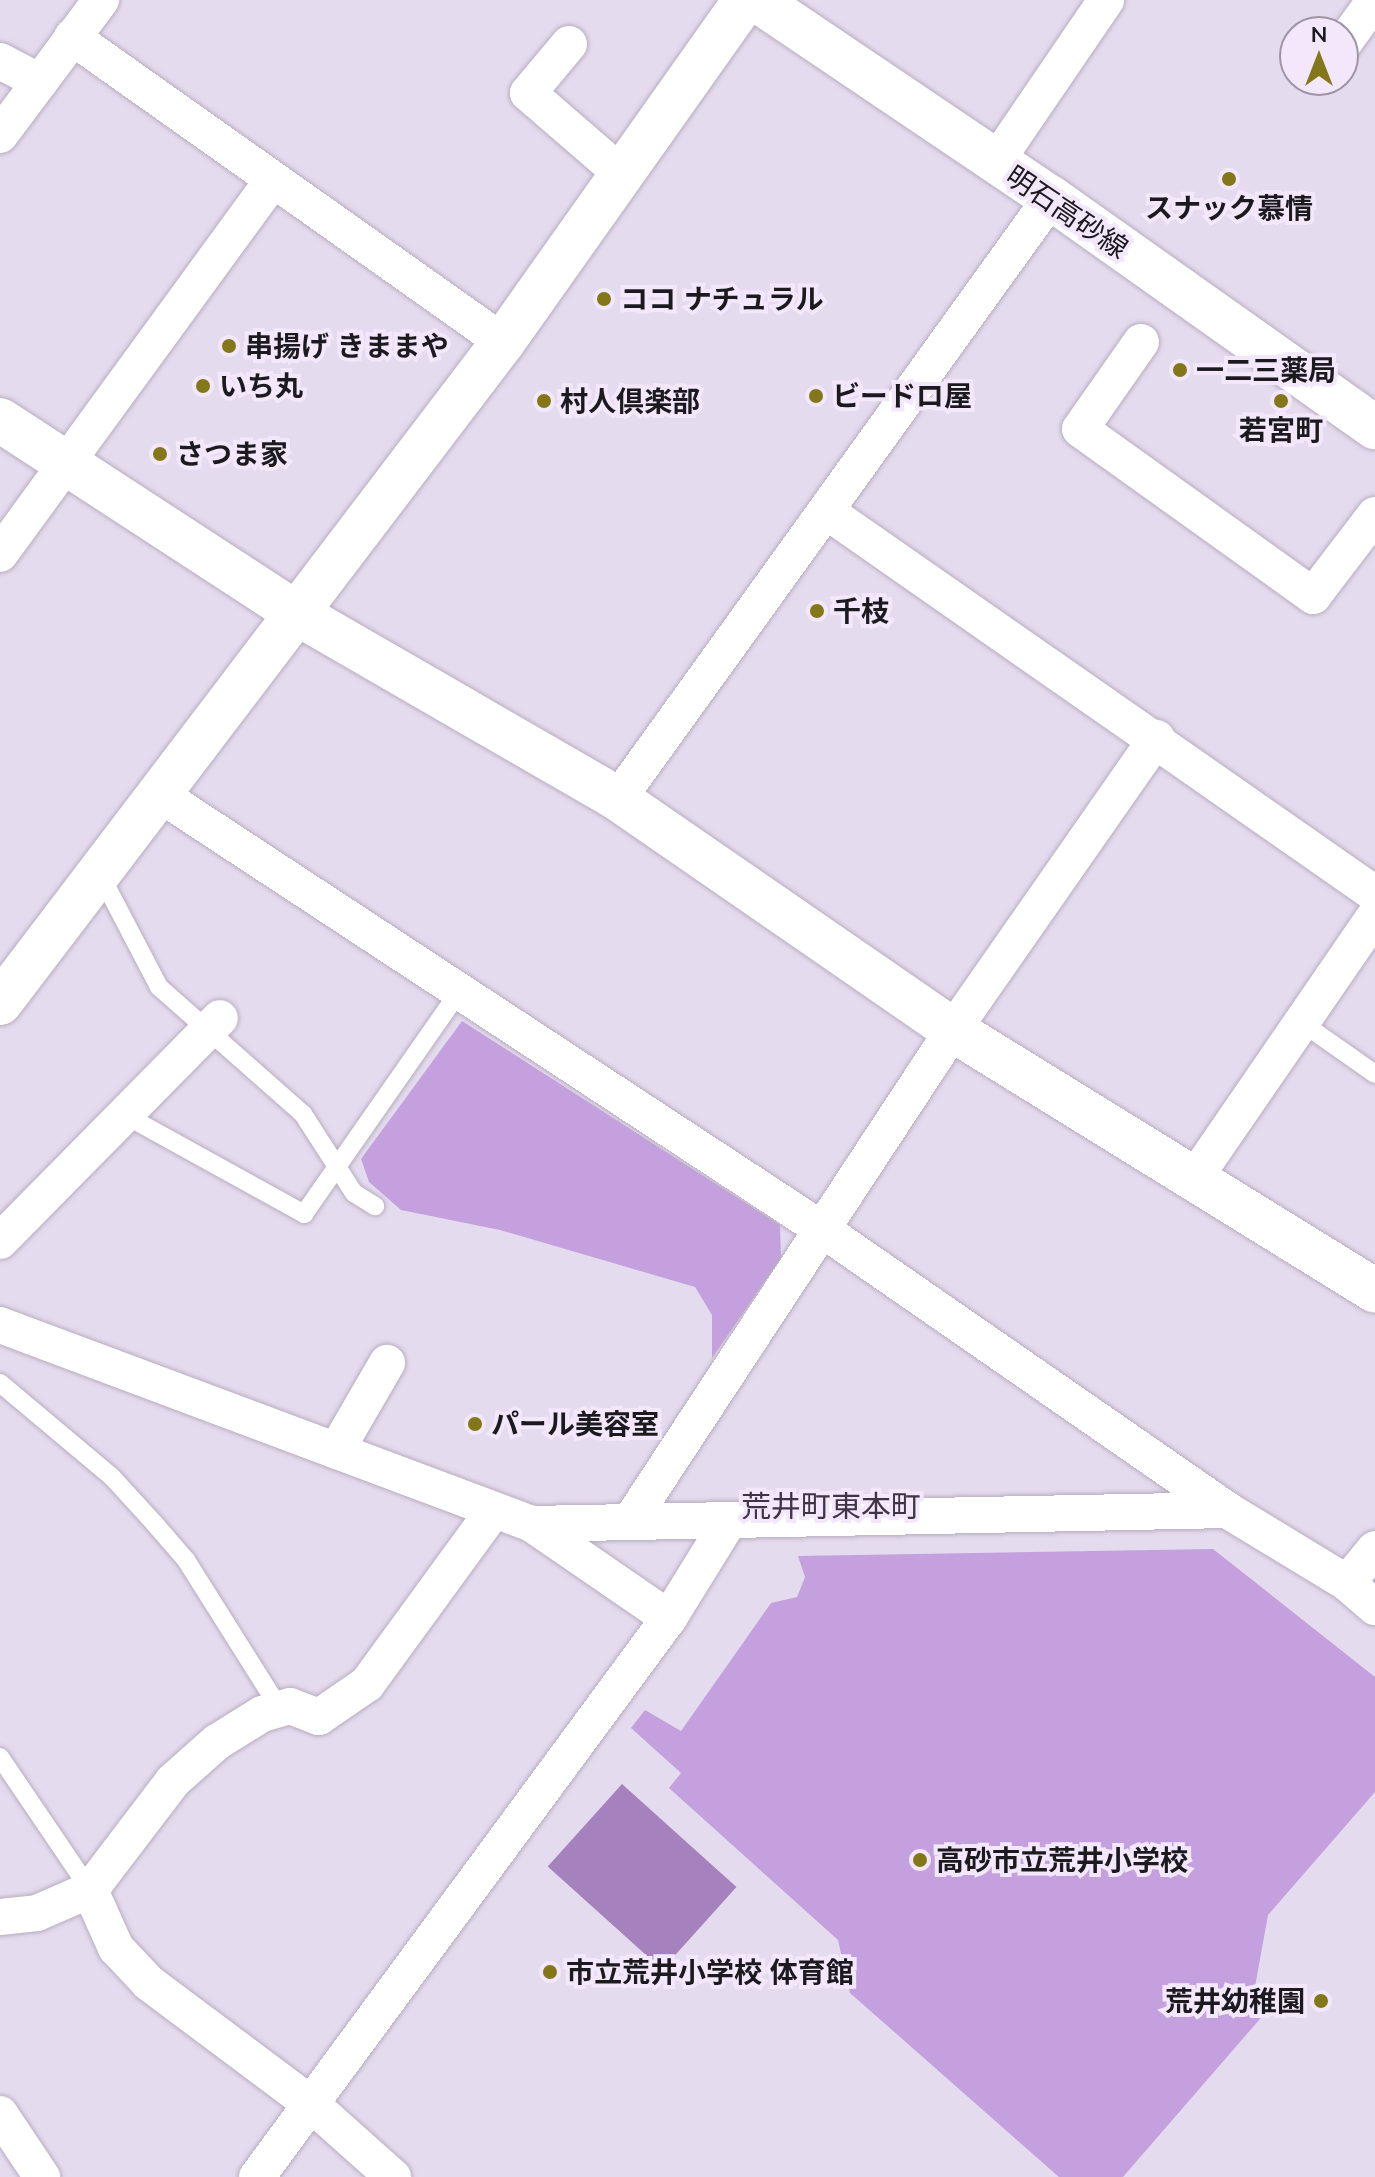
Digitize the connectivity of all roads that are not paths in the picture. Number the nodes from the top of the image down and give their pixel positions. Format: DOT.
graph roads {
  1 [pos="101,0"];
  2 [pos="745,0"];
  3 [pos="757,0"];
  4 [pos="1106,0"];
  5 [pos="1375,0"];
  6 [pos="1359,22"];
  7 [pos="72,37"];
  8 [pos="569,44"];
  9 [pos="0,61"];
  10 [pos="40,82"];
  11 [pos="0,135"];
  12 [pos="995,163"];
  13 [pos="622,174"];
  14 [pos="273,180"];
  15 [pos="1051,198"];
  16 [pos="503,342"];
  17 [pos="1141,342"];
  18 [pos="0,420"];
  19 [pos="1375,427"];
  20 [pos="66,463"];
  21 [pos="826,511"];
  22 [pos="1375,515"];
  23 [pos="0,554"];
  24 [pos="298,614"];
  25 [pos="1157,738"];
  26 [pos="159,794"];
  27 [pos="618,799"];
  28 [pos="99,873"];
  29 [pos="1375,894"];
  30 [pos="1375,916"];
  31 [pos="459,992"];
  32 [pos="0,1003"];
  33 [pos="1301,1022"];
  34 [pos="214,1025"];
  35 [pos="953,1030"];
  36 [pos="1375,1074"];
  37 [pos="125,1115"];
  38 [pos="336,1168"];
  39 [pos="1196,1176"];
  40 [pos="375,1206"];
  41 [pos="823,1230"];
  42 [pos="0,1241"];
  43 [pos="1375,1291"];
  44 [pos="0,1325"];
  45 [pos="387,1363"];
  46 [pos="0,1383"];
  47 [pos="336,1451"];
  48 [pos="494,1510"];
  49 [pos="1227,1510"];
  50 [pos="631,1520"];
  51 [pos="532,1524"];
  52 [pos="727,1524"];
  53 [pos="1375,1549"];
  54 [pos="1347,1583"];
  55 [pos="1375,1607"];
  56 [pos="669,1618"];
  57 [pos="280,1709"];
  58 [pos="0,1757"];
  59 [pos="90,1890"];
  60 [pos="0,1917"];
  61 [pos="311,2104"];
  62 [pos="0,2114"];
  63 [pos="22,2163"];
  64 [pos="257,2177"];
  65 [pos="393,2177"];
  1 -- 7 [label="street"];
  2 -- 13 [label="street"];
  3 -- 12 [label="street, 明石高砂線"];
  4 -- 12 [label="street"];
  5 -- 6 [label="street"];
  7 -- 10 [label="street"];
  7 -- 14 [label="street"];
  8 -- 13 [label="street"];
  9 -- 10 [label="street"];
  10 -- 11 [label="street"];
  12 -- 15 [label="street, 明石高砂線"];
  13 -- 16 [label="street"];
  14 -- 16 [label="street"];
  14 -- 20 [label="street"];
  15 -- 19 [label="street, 明石高砂線"];
  15 -- 21 [label="street"];
  16 -- 24 [label="street"];
  17 -- 22 [label="street"];
  18 -- 20 [label="street"];
  20 -- 23 [label="street"];
  20 -- 24 [label="street"];
  21 -- 25 [label="street"];
  21 -- 27 [label="street"];
  24 -- 26 [label="street"];
  24 -- 27 [label="street"];
  25 -- 29 [label="street"];
  25 -- 35 [label="street"];
  26 -- 28 [label="street"];
  26 -- 31 [label="street"];
  27 -- 35 [label="street"];
  28 -- 32 [label="street"];
  28 -- 34 [label="lane"];
  30 -- 33 [label="street"];
  31 -- 38 [label="lane"];
  31 -- 41 [label="street"];
  33 -- 36 [label="lane"];
  33 -- 39 [label="street"];
  34 -- 37 [label="street"];
  34 -- 38 [label="lane"];
  35 -- 39 [label="street"];
  35 -- 41 [label="street"];
  37 -- 38 [label="lane"];
  37 -- 42 [label="street"];
  38 -- 40 [label="lane"];
  39 -- 43 [label="street"];
  41 -- 49 [label="street"];
  41 -- 50 [label="street"];
  44 -- 47 [label="street"];
  45 -- 47 [label="street"];
  46 -- 57 [label="lane"];
  47 -- 48 [label="street"];
  48 -- 51 [label="street"];
  48 -- 57 [label="street"];
  49 -- 52 [label="street"];
  49 -- 54 [label="street"];
  50 -- 51 [label="street"];
  50 -- 52 [label="street"];
  51 -- 56 [label="street"];
  52 -- 56 [label="street"];
  53 -- 54 [label="street"];
  54 -- 55 [label="street"];
  56 -- 61 [label="street"];
  57 -- 59 [label="street"];
  58 -- 59 [label="lane"];
  59 -- 60 [label="street"];
  59 -- 61 [label="street"];
  61 -- 64 [label="street"];
  61 -- 65 [label="street"];
  62 -- 63 [label="street"];
}
